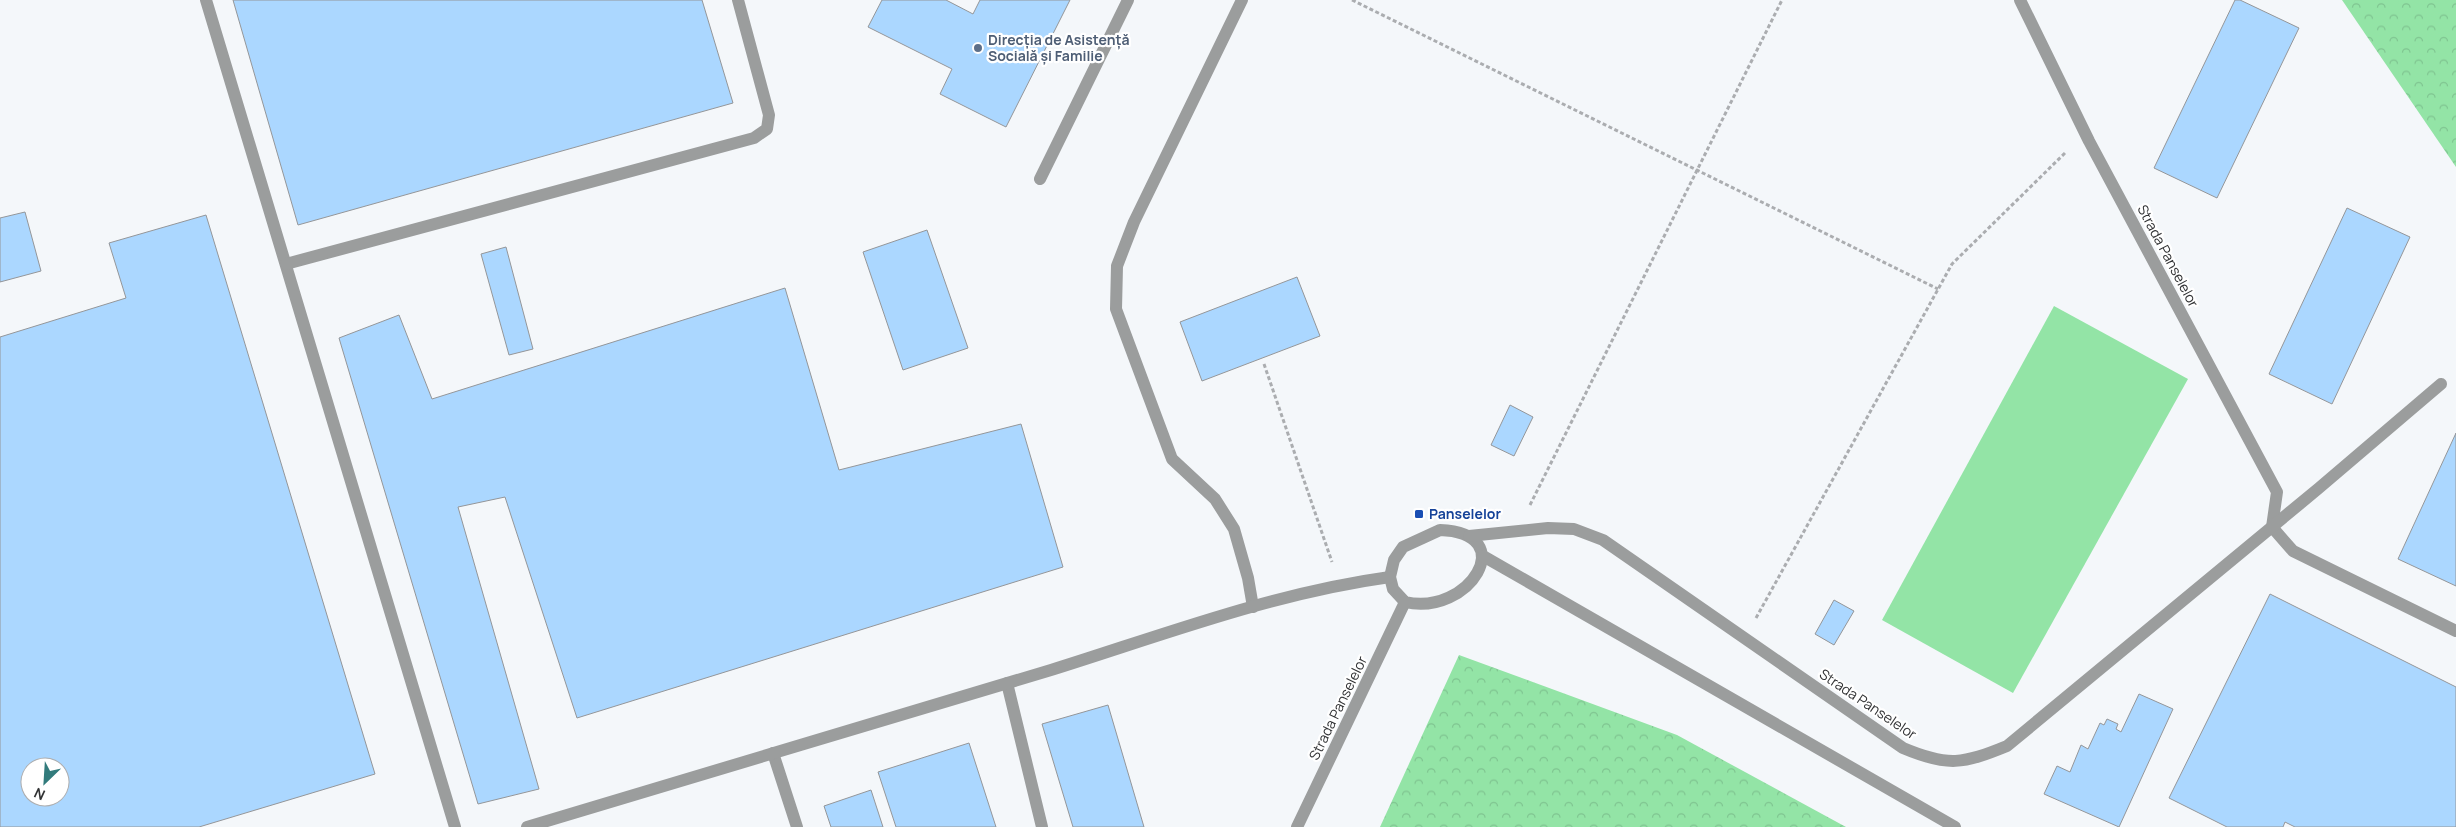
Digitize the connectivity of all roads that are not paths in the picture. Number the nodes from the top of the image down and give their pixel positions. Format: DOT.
graph roads {
  1 [pos="206,0"];
  2 [pos="738,0"];
  3 [pos="1128,0"];
  4 [pos="1242,0"];
  5 [pos="2020,0"];
  6 [pos="1040,180"];
  7 [pos="286,264"];
  8 [pos="2441,384"];
  9 [pos="2272,527"];
  10 [pos="1469,536"];
  11 [pos="1483,556"];
  12 [pos="1390,577"];
  13 [pos="1404,602"];
  14 [pos="1252,607"];
  15 [pos="2456,630"];
  16 [pos="1007,683"];
  17 [pos="774,753"];
  18 [pos="455,827"];
  19 [pos="527,827"];
  20 [pos="796,827"];
  21 [pos="1042,827"];
  22 [pos="1297,827"];
  23 [pos="1956,827"];
  1 -- 7 [label="street"];
  2 -- 7 [label="street"];
  3 -- 6 [label="street"];
  4 -- 14 [label="street"];
  5 -- 9 [label="street, Strada Panselelor"];
  7 -- 18 [label="street"];
  8 -- 9 [label="street, Strada Panselelor"];
  9 -- 10 [label="street, Strada Panselelor"];
  9 -- 15 [label="street"];
  10 -- 11 [label="street"];
  10 -- 12 [label="street, Strada Panselelor"];
  11 -- 13 [label="street"];
  11 -- 23 [label="street"];
  12 -- 13 [label="street"];
  12 -- 14 [label="street"];
  13 -- 22 [label="street, Strada Panselelor"];
  14 -- 16 [label="street"];
  16 -- 17 [label="street"];
  16 -- 21 [label="street"];
  17 -- 19 [label="street"];
  17 -- 20 [label="street"];
}
